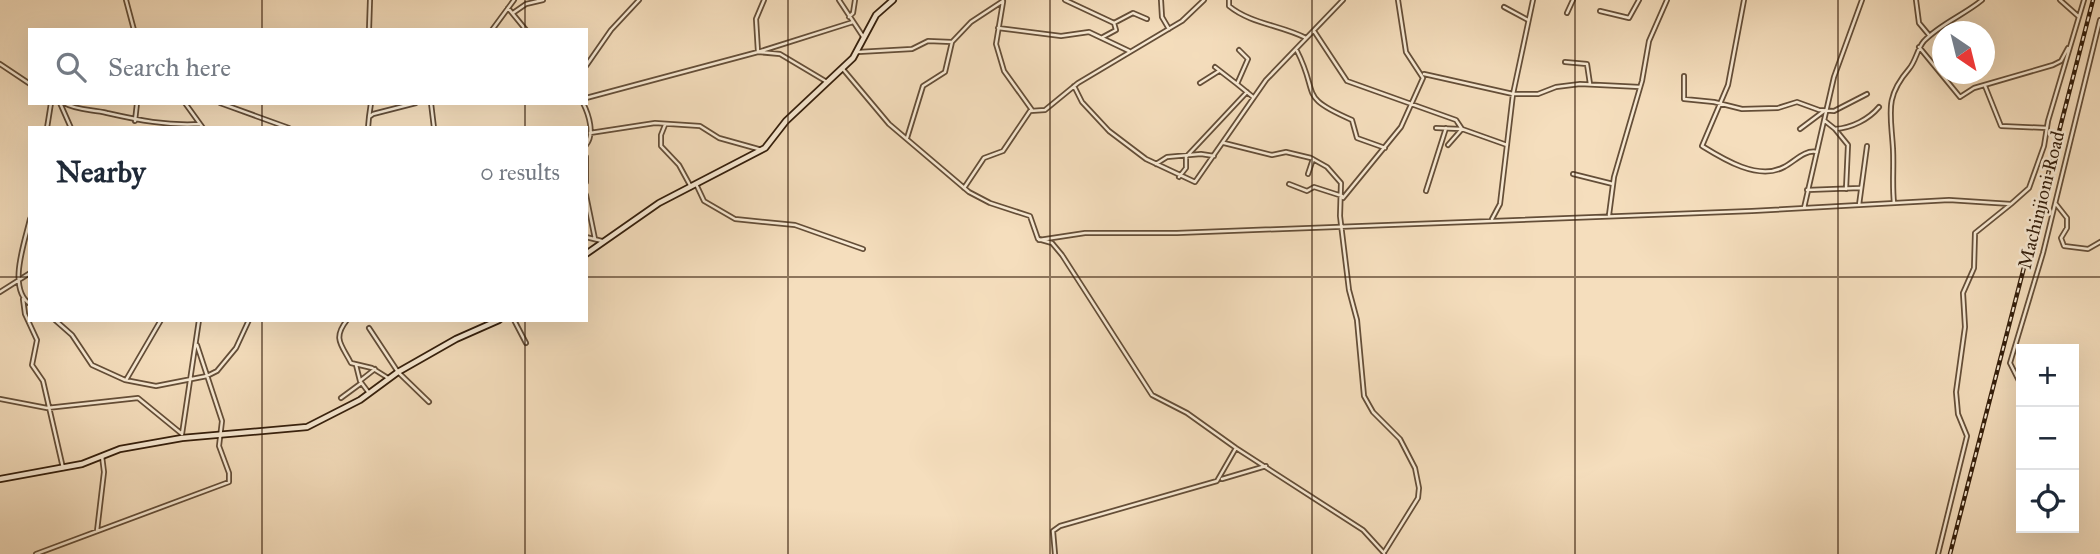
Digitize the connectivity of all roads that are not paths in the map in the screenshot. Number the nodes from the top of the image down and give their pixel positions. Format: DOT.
graph roads {
  1 [pos="126,0"];
  2 [pos="370,0"];
  3 [pos="514,0"];
  4 [pos="542,0"];
  5 [pos="639,0"];
  6 [pos="764,0"];
  7 [pos="839,0"];
  8 [pos="855,0"];
  9 [pos="893,0"];
  10 [pos="1003,0"];
  11 [pos="1065,0"];
  12 [pos="1161,0"];
  13 [pos="1204,0"];
  14 [pos="1229,0"];
  15 [pos="1343,0"];
  16 [pos="1398,0"];
  17 [pos="1533,0"];
  18 [pos="1573,0"];
  19 [pos="1639,0"];
  20 [pos="1667,0"];
  21 [pos="1744,0"];
  22 [pos="1862,0"];
  23 [pos="1916,0"];
  24 [pos="1982,0"];
  25 [pos="2060,0"];
  26 [pos="2084,0"];
  27 [pos="1504,7"];
  28 [pos="508,8"];
  29 [pos="1600,11"];
  30 [pos="513,13"];
  31 [pos="1567,13"];
  32 [pos="2079,16"];
  33 [pos="849,17"];
  34 [pos="1147,19"];
  35 [pos="1528,20"];
  36 [pos="2100,20"];
  37 [pos="853,22"];
  38 [pos="1114,23"];
  39 [pos="133,28"];
  40 [pos="369,28"];
  41 [pos="493,28"];
  42 [pos="524,28"];
  43 [pos="998,28"];
  44 [pos="1169,29"];
  45 [pos="1314,31"];
  46 [pos="1930,36"];
  47 [pos="864,38"];
  48 [pos="1102,38"];
  49 [pos="1307,38"];
  50 [pos="952,43"];
  51 [pos="2071,44"];
  52 [pos="1919,47"];
  53 [pos="1239,50"];
  54 [pos="1131,51"];
  55 [pos="1297,51"];
  56 [pos="758,52"];
  57 [pos="858,52"];
  58 [pos="1565,62"];
  59 [pos="588,63"];
  60 [pos="0,64"];
  61 [pos="1215,67"];
  62 [pos="842,68"];
  63 [pos="1219,71"];
  64 [pos="1422,74"];
  65 [pos="1684,76"];
  66 [pos="827,82"];
  67 [pos="28,83"];
  68 [pos="1200,83"];
  69 [pos="1237,84"];
  70 [pos="1590,84"];
  71 [pos="1074,86"];
  72 [pos="1986,86"];
  73 [pos="1640,87"];
  74 [pos="1247,92"];
  75 [pos="1513,94"];
  76 [pos="1867,94"];
  77 [pos="588,97"];
  78 [pos="1254,97"];
  79 [pos="1410,103"];
  80 [pos="1721,104"];
  81 [pos="51,105"];
  82 [pos="63,105"];
  83 [pos="67,105"];
  84 [pos="137,105"];
  85 [pos="186,105"];
  86 [pos="226,105"];
  87 [pos="371,105"];
  88 [pos="409,105"];
  89 [pos="431,105"];
  90 [pos="584,105"];
  91 [pos="1879,107"];
  92 [pos="1032,110"];
  93 [pos="1825,110"];
  94 [pos="369,117"];
  95 [pos="137,121"];
  96 [pos="1825,121"];
  97 [pos="666,123"];
  98 [pos="47,126"];
  99 [pos="70,126"];
  100 [pos="138,126"];
  101 [pos="201,126"];
  102 [pos="283,126"];
  103 [pos="368,126"];
  104 [pos="434,126"];
  105 [pos="588,126"];
  106 [pos="1436,128"];
  107 [pos="1446,128"];
  108 [pos="2047,128"];
  109 [pos="1462,129"];
  110 [pos="1800,129"];
  111 [pos="1835,129"];
  112 [pos="588,132"];
  113 [pos="907,138"];
  114 [pos="1224,144"];
  115 [pos="1448,145"];
  116 [pos="1507,145"];
  117 [pos="1867,146"];
  118 [pos="1385,148"];
  119 [pos="762,150"];
  120 [pos="1817,152"];
  121 [pos="1188,155"];
  122 [pos="1214,156"];
  123 [pos="1313,159"];
  124 [pos="1156,163"];
  125 [pos="1308,174"];
  126 [pos="1573,174"];
  127 [pos="1179,177"];
  128 [pos="1289,184"];
  129 [pos="1614,184"];
  130 [pos="694,186"];
  131 [pos="964,188"];
  132 [pos="1860,188"];
  133 [pos="1846,189"];
  134 [pos="1806,190"];
  135 [pos="1426,191"];
  136 [pos="1342,198"];
  137 [pos="2054,202"];
  138 [pos="1894,203"];
  139 [pos="2011,204"];
  140 [pos="588,205"];
  141 [pos="1859,205"];
  142 [pos="1804,208"];
  143 [pos="1609,216"];
  144 [pos="1491,220"];
  145 [pos="1341,225"];
  146 [pos="28,226"];
  147 [pos="588,237"];
  148 [pos="595,239"];
  149 [pos="1039,240"];
  150 [pos="602,241"];
  151 [pos="2100,242"];
  152 [pos="863,248"];
  153 [pos="588,252"];
  154 [pos="28,274"];
  155 [pos="21,279"];
  156 [pos="0,292"];
  157 [pos="23,299"];
  158 [pos="28,303"];
  159 [pos="28,319"];
  160 [pos="29,322"];
  161 [pos="57,322"];
  162 [pos="160,322"];
  163 [pos="200,322"];
  164 [pos="249,322"];
  165 [pos="345,322"];
  166 [pos="494,322"];
  167 [pos="515,322"];
  168 [pos="369,328"];
  169 [pos="526,343"];
  170 [pos="197,345"];
  171 [pos="356,365"];
  172 [pos="375,369"];
  173 [pos="398,372"];
  174 [pos="2016,375"];
  175 [pos="207,376"];
  176 [pos="191,378"];
  177 [pos="388,379"];
  178 [pos="125,380"];
  179 [pos="361,382"];
  180 [pos="370,393"];
  181 [pos="341,398"];
  182 [pos="0,399"];
  183 [pos="429,402"];
  184 [pos="47,408"];
  185 [pos="222,435"];
  186 [pos="182,436"];
  187 [pos="1236,449"];
  188 [pos="102,456"];
  189 [pos="1266,466"];
  190 [pos="63,468"];
  191 [pos="0,480"];
  192 [pos="1219,480"];
  193 [pos="97,531"];
  194 [pos="1384,553"];
  195 [pos="36,554"];
  196 [pos="1055,554"];
  197 [pos="1938,554"];
  1 -- 39 [label="street"];
  2 -- 40 [label="street"];
  3 -- 28 [label="street"];
  4 -- 30 [label="street"];
  5 -- 59 [label="street"];
  6 -- 56 [label="street"];
  7 -- 33 [label="street"];
  8 -- 33 [label="street"];
  9 -- 47 [label="street"];
  10 -- 43 [label="street"];
  10 -- 50 [label="street"];
  11 -- 38 [label="street"];
  12 -- 44 [label="street"];
  13 -- 44 [label="street"];
  14 -- 49 [label="street"];
  15 -- 45 [label="street"];
  16 -- 64 [label="street"];
  17 -- 35 [label="street"];
  18 -- 31 [label="street"];
  19 -- 29 [label="street"];
  20 -- 73 [label="street"];
  21 -- 80 [label="street"];
  22 -- 93 [label="street"];
  23 -- 46 [label="street"];
  24 -- 46 [label="street"];
  25 -- 32 [label="street"];
  26 -- 32 [label="street"];
  27 -- 35 [label="street"];
  28 -- 30 [label="street"];
  28 -- 41 [label="street"];
  30 -- 42 [label="street"];
  32 -- 51 [label="street"];
  33 -- 37 [label="street"];
  34 -- 38 [label="street"];
  35 -- 75 [label="street"];
  36 -- 137 [label="street, Machinjioni Road"];
  37 -- 47 [label="street"];
  37 -- 56 [label="street"];
  38 -- 48 [label="street"];
  43 -- 48 [label="street"];
  43 -- 92 [label="street"];
  44 -- 54 [label="street"];
  45 -- 49 [label="street"];
  45 -- 79 [label="street"];
  46 -- 52 [label="street"];
  47 -- 57 [label="street"];
  48 -- 54 [label="street"];
  49 -- 55 [label="street"];
  50 -- 57 [label="street"];
  50 -- 113 [label="street"];
  51 -- 72 [label="street"];
  51 -- 108 [label="street"];
  52 -- 72 [label="street"];
  52 -- 138 [label="street"];
  53 -- 69 [label="street"];
  54 -- 71 [label="street"];
  55 -- 78 [label="street"];
  55 -- 118 [label="street"];
  56 -- 66 [label="street"];
  56 -- 77 [label="street"];
  57 -- 62 [label="street"];
  58 -- 70 [label="street"];
  60 -- 67 [label="street"];
  61 -- 63 [label="street"];
  62 -- 66 [label="street"];
  62 -- 113 [label="street"];
  63 -- 68 [label="street"];
  63 -- 69 [label="street"];
  64 -- 75 [label="street"];
  64 -- 79 [label="street"];
  65 -- 80 [label="street"];
  66 -- 119 [label="street"];
  69 -- 74 [label="street"];
  70 -- 73 [label="street"];
  70 -- 75 [label="street"];
  71 -- 92 [label="street"];
  71 -- 124 [label="street"];
  72 -- 108 [label="street"];
  73 -- 129 [label="street"];
  74 -- 78 [label="street"];
  74 -- 121 [label="street"];
  75 -- 116 [label="street"];
  76 -- 93 [label="street"];
  78 -- 114 [label="street"];
  79 -- 109 [label="street"];
  79 -- 118 [label="street"];
  80 -- 93 [label="street"];
  80 -- 120 [label="street"];
  81 -- 98 [label="street"];
  82 -- 99 [label="street"];
  83 -- 95 [label="street"];
  84 -- 95 [label="street"];
  85 -- 101 [label="street"];
  86 -- 102 [label="street"];
  87 -- 94 [label="street"];
  88 -- 94 [label="street"];
  89 -- 104 [label="street"];
  90 -- 105 [label="street"];
  91 -- 111 [label="street"];
  92 -- 131 [label="street"];
  93 -- 96 [label="street"];
  93 -- 110 [label="street"];
  94 -- 103 [label="street"];
  95 -- 100 [label="street"];
  95 -- 101 [label="street"];
  96 -- 111 [label="street"];
  96 -- 120 [label="street"];
  97 -- 112 [label="street"];
  97 -- 119 [label="street"];
  97 -- 130 [label="street"];
  106 -- 107 [label="street"];
  107 -- 109 [label="street"];
  107 -- 135 [label="street"];
  108 -- 139 [label="street"];
  109 -- 115 [label="street"];
  109 -- 116 [label="street"];
  111 -- 133 [label="street"];
  113 -- 131 [label="street"];
  114 -- 122 [label="street"];
  114 -- 123 [label="street"];
  116 -- 144 [label="street"];
  117 -- 132 [label="street"];
  118 -- 136 [label="street"];
  119 -- 130 [label="street"];
  120 -- 134 [label="street"];
  121 -- 122 [label="street"];
  121 -- 124 [label="street"];
  121 -- 127 [label="street"];
  122 -- 127 [label="street"];
  123 -- 125 [label="street"];
  123 -- 136 [label="street"];
  124 -- 127 [label="street"];
  126 -- 129 [label="street"];
  128 -- 136 [label="street"];
  129 -- 143 [label="street"];
  130 -- 150 [label="street"];
  130 -- 152 [label="street"];
  131 -- 149 [label="street"];
  132 -- 133 [label="street"];
  132 -- 141 [label="street"];
  133 -- 134 [label="street"];
  134 -- 142 [label="street"];
  136 -- 145 [label="street"];
  137 -- 151 [label="street"];
  137 -- 174 [label="street, Machinjioni Road"];
  138 -- 139 [label="street"];
  138 -- 141 [label="street"];
  139 -- 197 [label="street"];
  140 -- 148 [label="street"];
  141 -- 142 [label="street"];
  142 -- 143 [label="street"];
  143 -- 144 [label="street"];
  144 -- 145 [label="street"];
  145 -- 149 [label="street"];
  145 -- 194 [label="street"];
  146 -- 155 [label="street"];
  147 -- 148 [label="street"];
  148 -- 150 [label="street"];
  149 -- 187 [label="street"];
  150 -- 153 [label="street"];
  154 -- 155 [label="street"];
  155 -- 156 [label="street"];
  155 -- 157 [label="street"];
  157 -- 158 [label="street"];
  157 -- 159 [label="street"];
  160 -- 184 [label="street"];
  161 -- 178 [label="street"];
  162 -- 178 [label="street"];
  163 -- 170 [label="street"];
  164 -- 175 [label="street"];
  165 -- 171 [label="street"];
  166 -- 173 [label="street"];
  167 -- 169 [label="street"];
  168 -- 173 [label="street"];
  170 -- 175 [label="street"];
  170 -- 176 [label="street"];
  171 -- 172 [label="street"];
  171 -- 179 [label="street"];
  172 -- 177 [label="street"];
  172 -- 179 [label="street"];
  173 -- 177 [label="street"];
  173 -- 183 [label="street"];
  175 -- 176 [label="street"];
  175 -- 185 [label="street"];
  176 -- 178 [label="street"];
  176 -- 186 [label="street"];
  177 -- 180 [label="street"];
  179 -- 180 [label="street"];
  179 -- 181 [label="street"];
  180 -- 185 [label="street"];
  182 -- 184 [label="street"];
  184 -- 186 [label="street"];
  184 -- 190 [label="street"];
  185 -- 186 [label="street"];
  185 -- 193 [label="street"];
  186 -- 188 [label="street"];
  187 -- 189 [label="street"];
  187 -- 192 [label="street"];
  188 -- 190 [label="street"];
  188 -- 193 [label="street"];
  189 -- 192 [label="street"];
  189 -- 194 [label="street"];
  190 -- 191 [label="street"];
  192 -- 196 [label="street"];
  193 -- 195 [label="street"];
}
